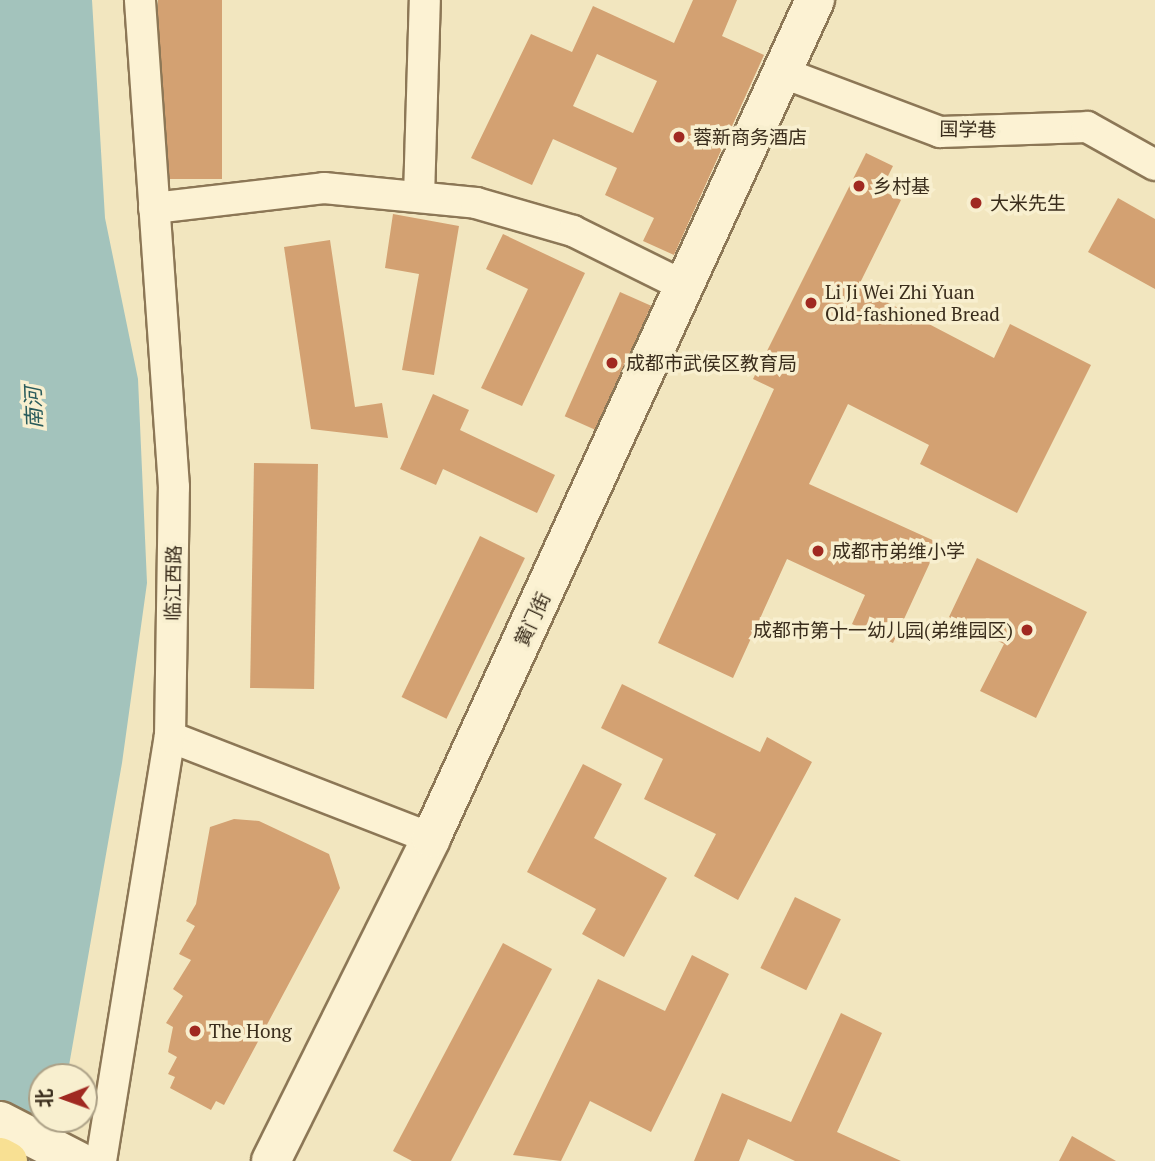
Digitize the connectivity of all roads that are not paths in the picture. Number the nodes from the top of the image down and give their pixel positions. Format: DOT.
graph roads {
  1 [pos="140,0"];
  2 [pos="425,0"];
  3 [pos="815,0"];
  4 [pos="781,72"];
  5 [pos="1155,165"];
  6 [pos="419,197"];
  7 [pos="155,208"];
  8 [pos="684,286"];
  9 [pos="170,737"];
  10 [pos="431,838"];
  11 [pos="0,1121"];
  12 [pos="0,1157"];
  13 [pos="83,1160"];
  14 [pos="8,1161"];
  15 [pos="271,1161"];
  1 -- 7 [label="street, 临江西路"];
  2 -- 6 [label="street"];
  3 -- 4 [label="street, 黉门街"];
  4 -- 5 [label="street, 国学巷"];
  4 -- 8 [label="street, 黉门街"];
  6 -- 7 [label="street"];
  6 -- 8 [label="street"];
  7 -- 9 [label="street, 临江西路"];
  8 -- 10 [label="street, 黉门街"];
  9 -- 10 [label="street"];
  9 -- 13 [label="street, 临江西路"];
  10 -- 15 [label="street, 黉门街"];
  11 -- 13 [label="street"];
  12 -- 14 [label="main road"];
}
